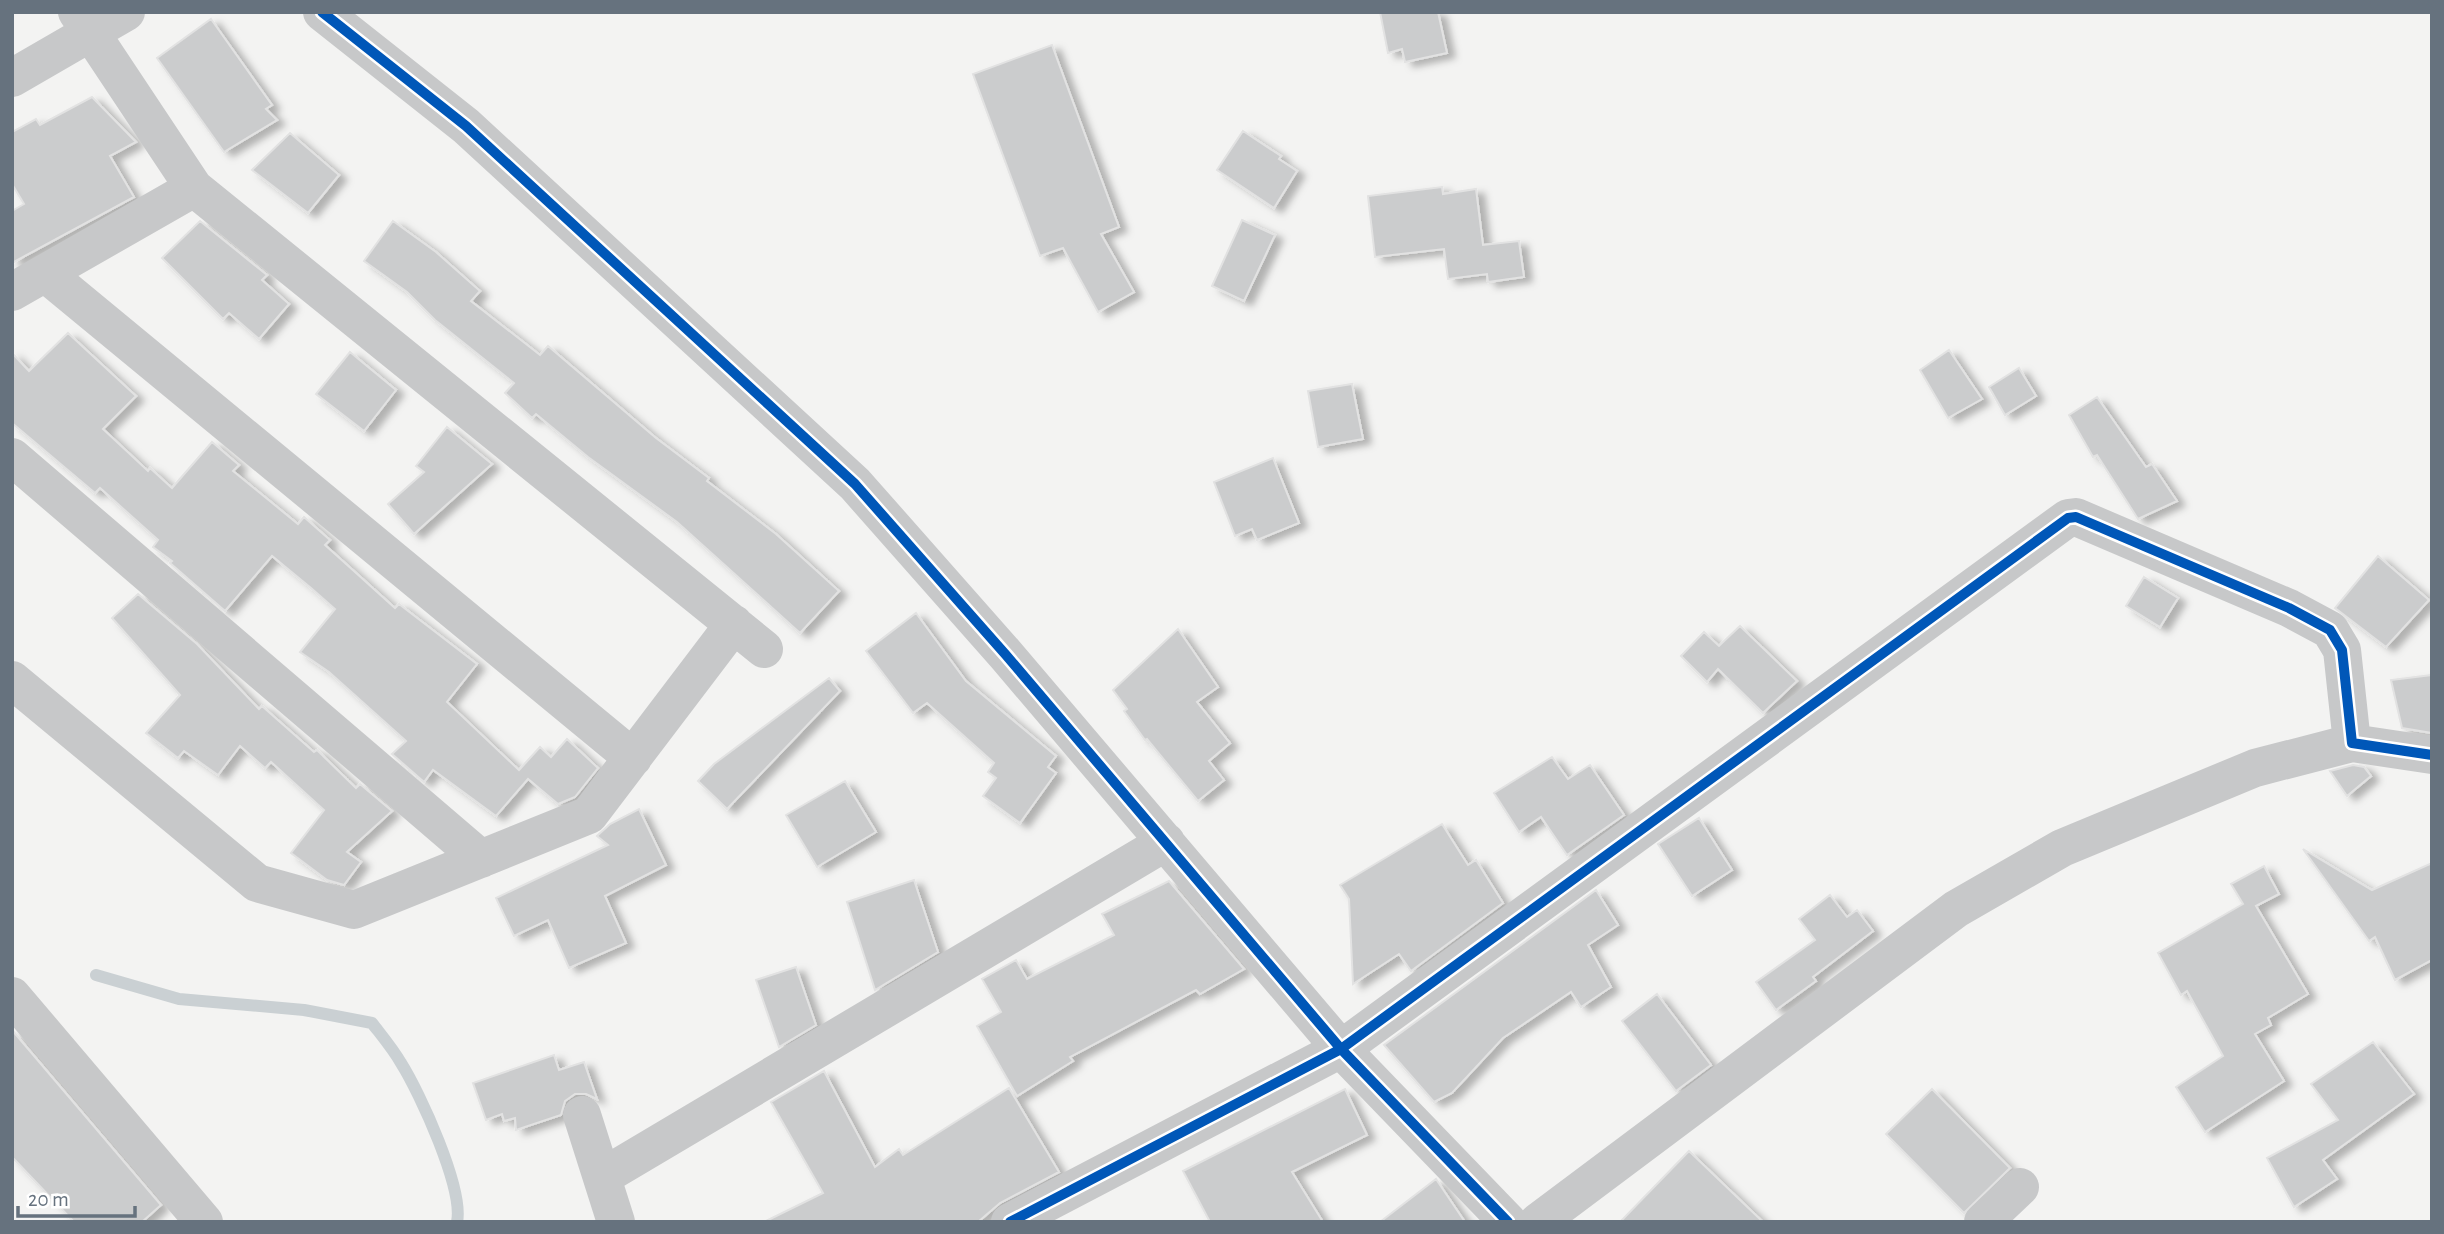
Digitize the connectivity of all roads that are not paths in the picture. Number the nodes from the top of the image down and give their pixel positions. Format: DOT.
graph roads {
  1 [pos="126,12"];
  2 [pos="322,12"];
  3 [pos="83,23"];
  4 [pos="12,78"];
  5 [pos="194,188"];
  6 [pos="45,273"];
  7 [pos="12,292"];
  8 [pos="12,457"];
  9 [pos="734,624"];
  10 [pos="764,649"];
  11 [pos="12,680"];
  12 [pos="2352,743"];
  13 [pos="2432,755"];
  14 [pos="633,758"];
  15 [pos="1166,842"];
  16 [pos="481,859"];
  17 [pos="12,996"];
  18 [pos="1341,1049"];
  19 [pos="582,1115"];
  20 [pos="602,1177"];
  21 [pos="2020,1187"];
  22 [pos="204,1222"];
  23 [pos="616,1222"];
  24 [pos="1010,1222"];
  25 [pos="1508,1222"];
  26 [pos="1538,1222"];
  27 [pos="1983,1222"];
  1 -- 3 [label="street"];
  2 -- 15 [label="street"];
  3 -- 4 [label="street"];
  3 -- 5 [label="street"];
  5 -- 6 [label="street"];
  5 -- 9 [label="street"];
  6 -- 7 [label="street"];
  6 -- 14 [label="street"];
  8 -- 16 [label="street"];
  9 -- 10 [label="street"];
  9 -- 14 [label="street"];
  11 -- 16 [label="street"];
  12 -- 13 [label="street"];
  12 -- 18 [label="street"];
  12 -- 26 [label="street"];
  14 -- 16 [label="street"];
  15 -- 18 [label="street"];
  15 -- 20 [label="street"];
  17 -- 22 [label="street"];
  18 -- 24 [label="street"];
  18 -- 25 [label="street"];
  19 -- 20 [label="street"];
  20 -- 23 [label="street"];
  21 -- 27 [label="street"];
}
